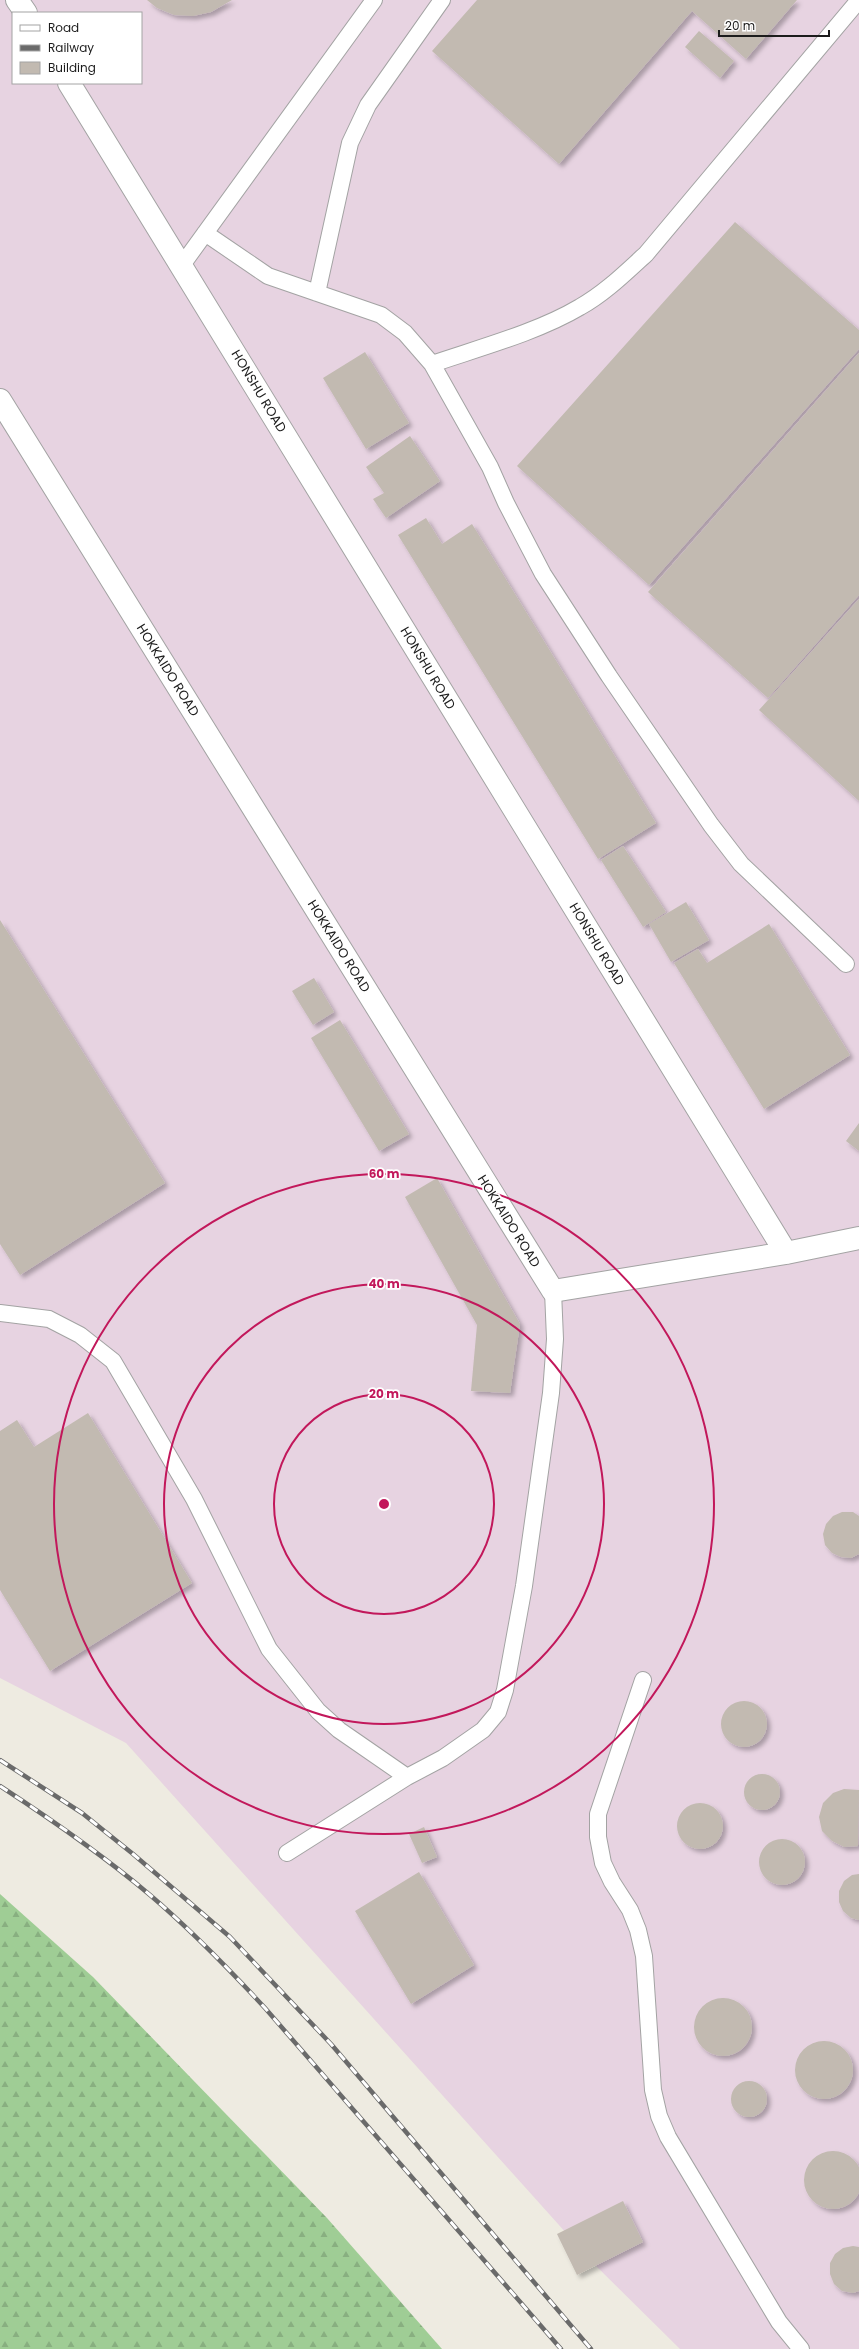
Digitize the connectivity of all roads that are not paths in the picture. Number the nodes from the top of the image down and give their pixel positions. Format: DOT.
graph roads {
  1 [pos="17,0"];
  2 [pos="374,0"];
  3 [pos="442,0"];
  4 [pos="859,0"];
  5 [pos="25,12"];
  6 [pos="70,84"];
  7 [pos="205,233"];
  8 [pos="182,265"];
  9 [pos="317,294"];
  10 [pos="432,364"];
  11 [pos="0,400"];
  12 [pos="846,964"];
  13 [pos="859,1238"];
  14 [pos="786,1253"];
  15 [pos="553,1291"];
  16 [pos="0,1313"];
  17 [pos="643,1680"];
  18 [pos="407,1777"];
  19 [pos="287,1853"];
  20 [pos="801,2349"];
  1 -- 5 [label="street"];
  2 -- 7 [label="lane"];
  3 -- 9 [label="lane"];
  4 -- 10 [label="lane"];
  6 -- 8 [label="street, HONSHU ROAD"];
  7 -- 8 [label="lane"];
  7 -- 9 [label="lane"];
  8 -- 14 [label="street, HONSHU ROAD"];
  9 -- 10 [label="lane"];
  10 -- 12 [label="lane"];
  11 -- 15 [label="street, HOKKAIDO ROAD"];
  13 -- 14 [label="street"];
  14 -- 15 [label="street"];
  15 -- 18 [label="lane"];
  16 -- 18 [label="lane"];
  17 -- 20 [label="lane"];
  18 -- 19 [label="lane"];
}
